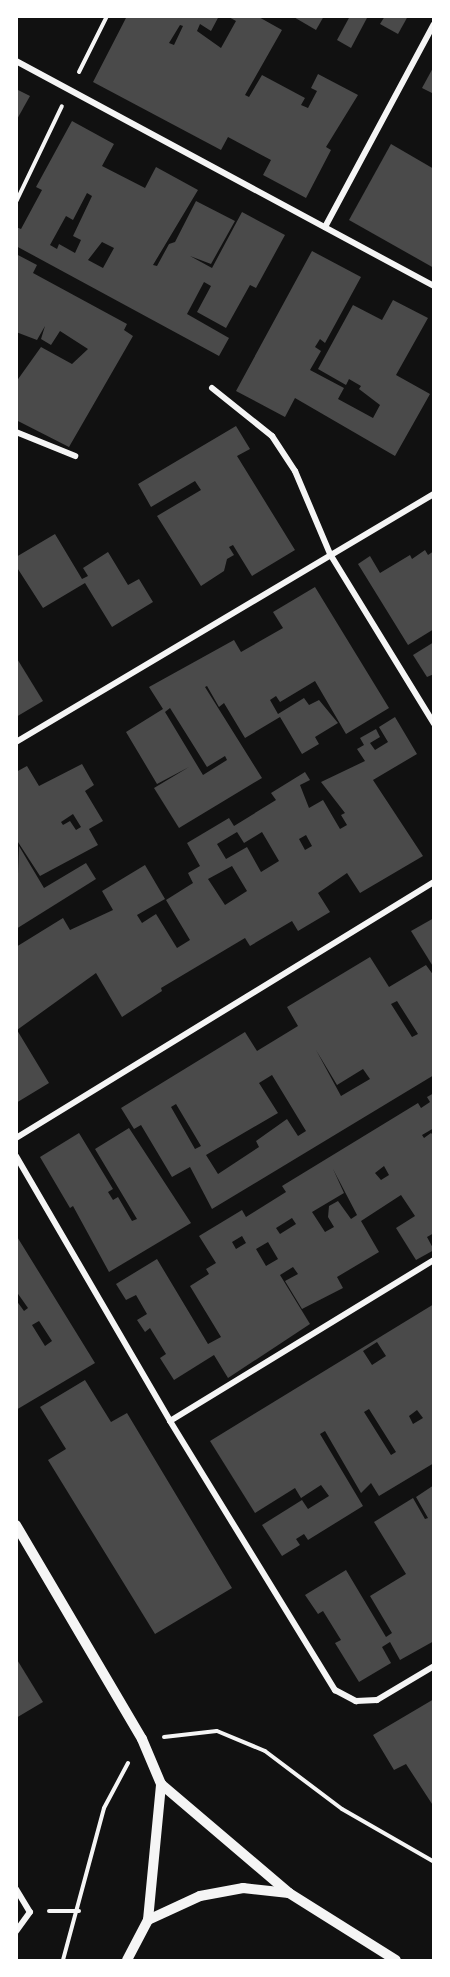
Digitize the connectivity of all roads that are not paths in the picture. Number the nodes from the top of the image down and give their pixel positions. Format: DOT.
graph roads {
  1 [pos="434,24"];
  2 [pos="16,61"];
  3 [pos="325,227"];
  4 [pos="434,286"];
  5 [pos="212,388"];
  6 [pos="16,432"];
  7 [pos="75,456"];
  8 [pos="434,494"];
  9 [pos="330,554"];
  10 [pos="434,724"];
  11 [pos="16,742"];
  12 [pos="434,882"];
  13 [pos="16,1138"];
  14 [pos="16,1156"];
  15 [pos="434,1260"];
  16 [pos="170,1421"];
  17 [pos="16,1526"];
  18 [pos="434,1666"];
  19 [pos="161,1784"];
  20 [pos="16,1889"];
  21 [pos="289,1893"];
  22 [pos="148,1920"];
  23 [pos="16,1931"];
  24 [pos="128,1960"];
  25 [pos="396,1960"];
  1 -- 3 [label="street"];
  2 -- 3 [label="street"];
  3 -- 4 [label="street"];
  5 -- 9 [label="street"];
  6 -- 7 [label="street"];
  8 -- 9 [label="street"];
  9 -- 10 [label="street"];
  9 -- 11 [label="street"];
  12 -- 13 [label="street"];
  14 -- 16 [label="street"];
  15 -- 16 [label="street"];
  16 -- 18 [label="street"];
  17 -- 19 [label="street"];
  19 -- 21 [label="street"];
  19 -- 22 [label="street"];
  20 -- 23 [label="street"];
  21 -- 22 [label="street"];
  21 -- 25 [label="street"];
  22 -- 24 [label="street"];
}
